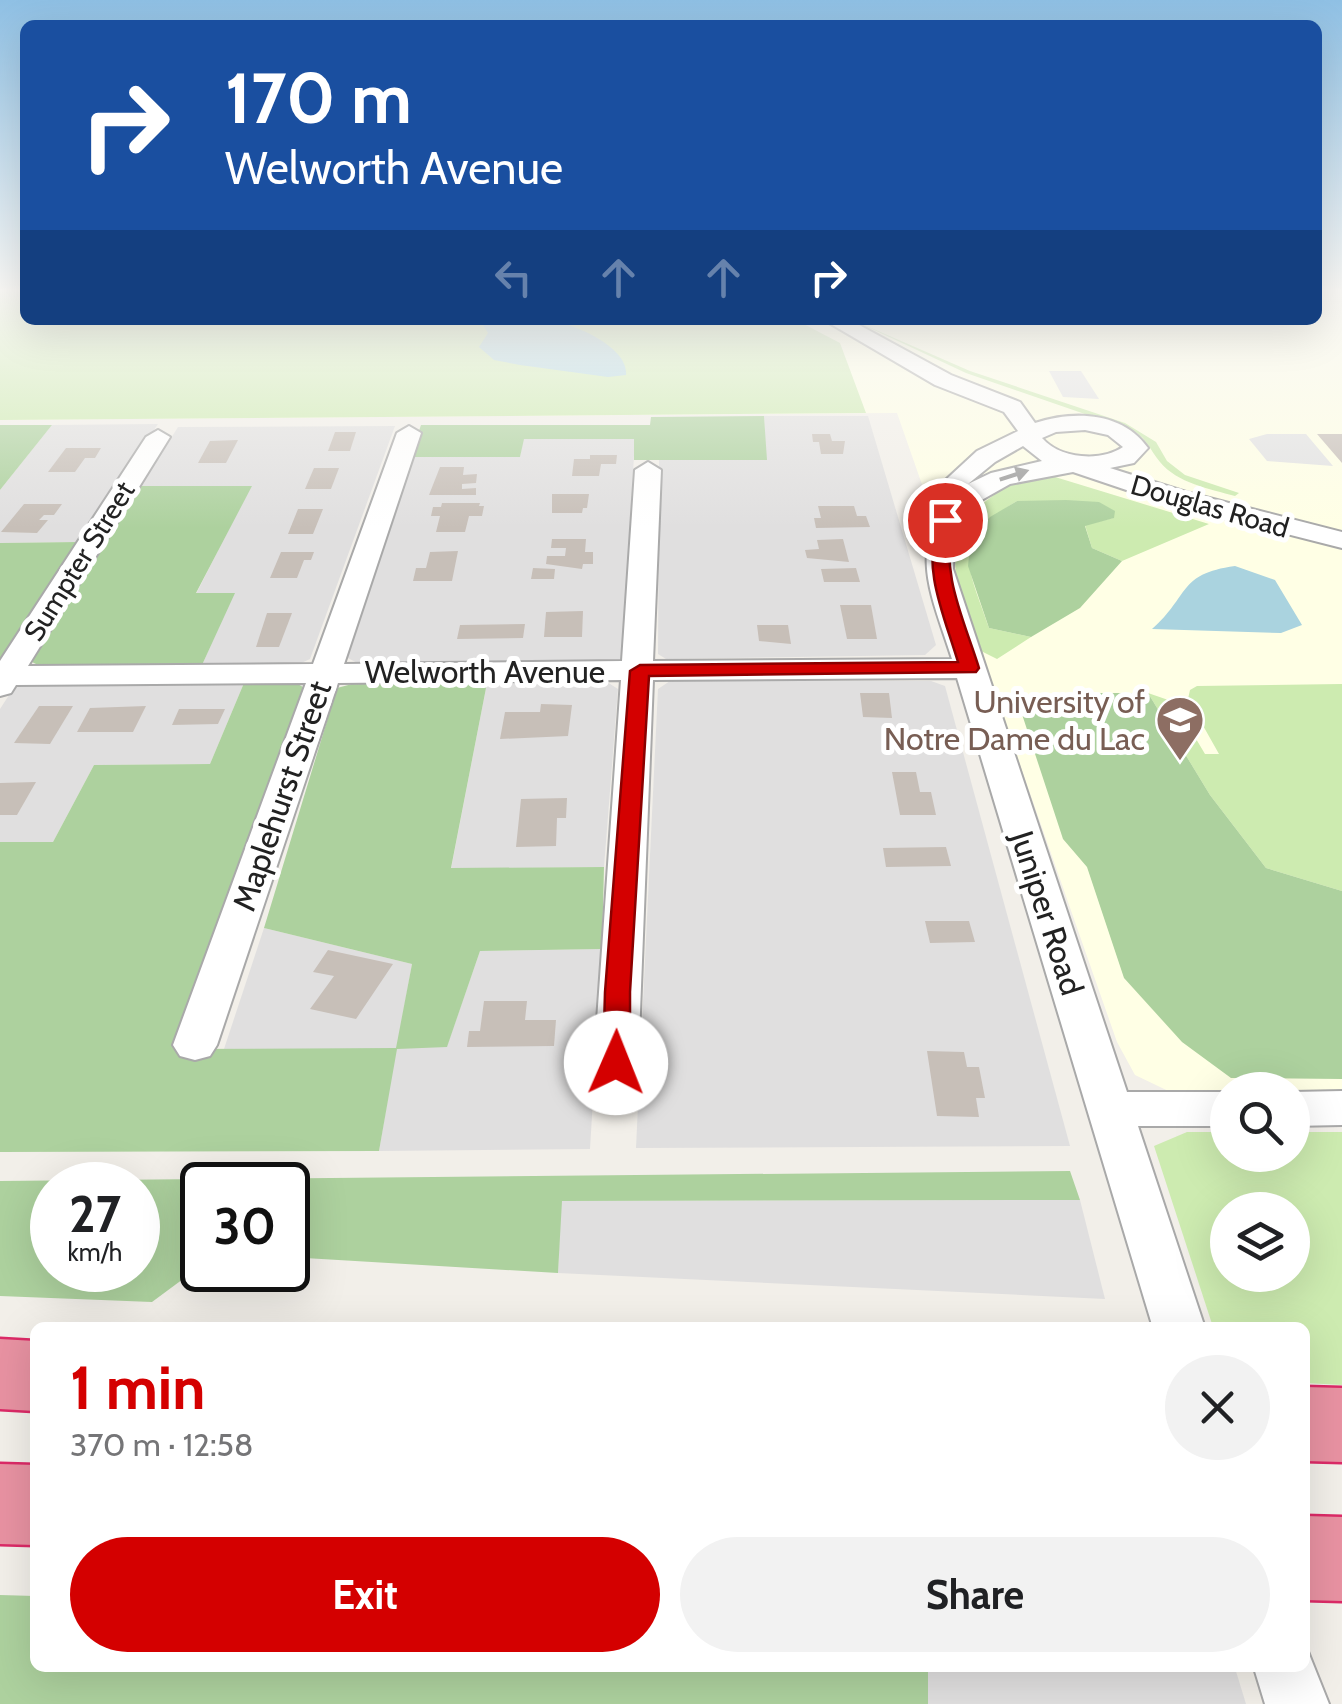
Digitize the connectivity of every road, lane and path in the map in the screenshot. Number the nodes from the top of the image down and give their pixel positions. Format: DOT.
graph roads {
  1 [pos="928,370"];
  2 [pos="940,370"];
  3 [pos="1104,426"];
  4 [pos="409,433"];
  5 [pos="1029,434"];
  6 [pos="158,437"];
  7 [pos="1136,448"];
  8 [pos="1078,464"];
  9 [pos="648,470"];
  10 [pos="958,500"];
  11 [pos="1342,526"];
  12 [pos="1342,540"];
  13 [pos="969,668"];
  14 [pos="640,671"];
  15 [pos="324,673"];
  16 [pos="2,679"];
  17 [pos="195,1045"];
  18 [pos="616,1063"];
  19 [pos="1310,1108"];
  20 [pos="1342,1108"];
  21 [pos="1109,1109"];
  22 [pos="1210,1109"];
  23 [pos="1177,1322"];
  24 [pos="0,1374"];
  25 [pos="30,1376"];
  26 [pos="0,1504"];
  27 [pos="30,1505"];
  28 [pos="1310,1558"];
  29 [pos="1342,1559"];
  30 [pos="1287,1672"];
  31 [pos="1297,1704"];
  1 -- 5 [label="street"];
  2 -- 3 [label="street"];
  3 -- 5 [label="street"];
  3 -- 7 [label="street, Douglas Road"];
  4 -- 15 [label="street, Maplehurst Street"];
  5 -- 8 [label="street, Douglas Road"];
  5 -- 10 [label="street, Juniper Road"];
  6 -- 16 [label="street, Sumpter Street"];
  7 -- 8 [label="street"];
  7 -- 11 [label="street, Douglas Road"];
  10 -- 8 [label="street, one-way"];
  8 -- 12 [label="street, Douglas Road"];
  9 -- 14 [label="street"];
  10 -- 13 [label="street, Juniper Road"];
  13 -- 14 [label="street, Welworth Avenue"];
  13 -- 21 [label="street, Juniper Road"];
  14 -- 15 [label="street, Welworth Avenue"];
  14 -- 18 [label="street"];
  15 -- 16 [label="street, Welworth Avenue"];
  15 -- 17 [label="street, Maplehurst Street"];
  19 -- 20 [label="street"];
  21 -- 22 [label="street"];
  21 -- 23 [label="street, Juniper Road"];
  24 -- 25 [label="highway"];
  26 -- 27 [label="highway"];
  28 -- 29 [label="highway"];
  30 -- 31 [label="street"];
}
